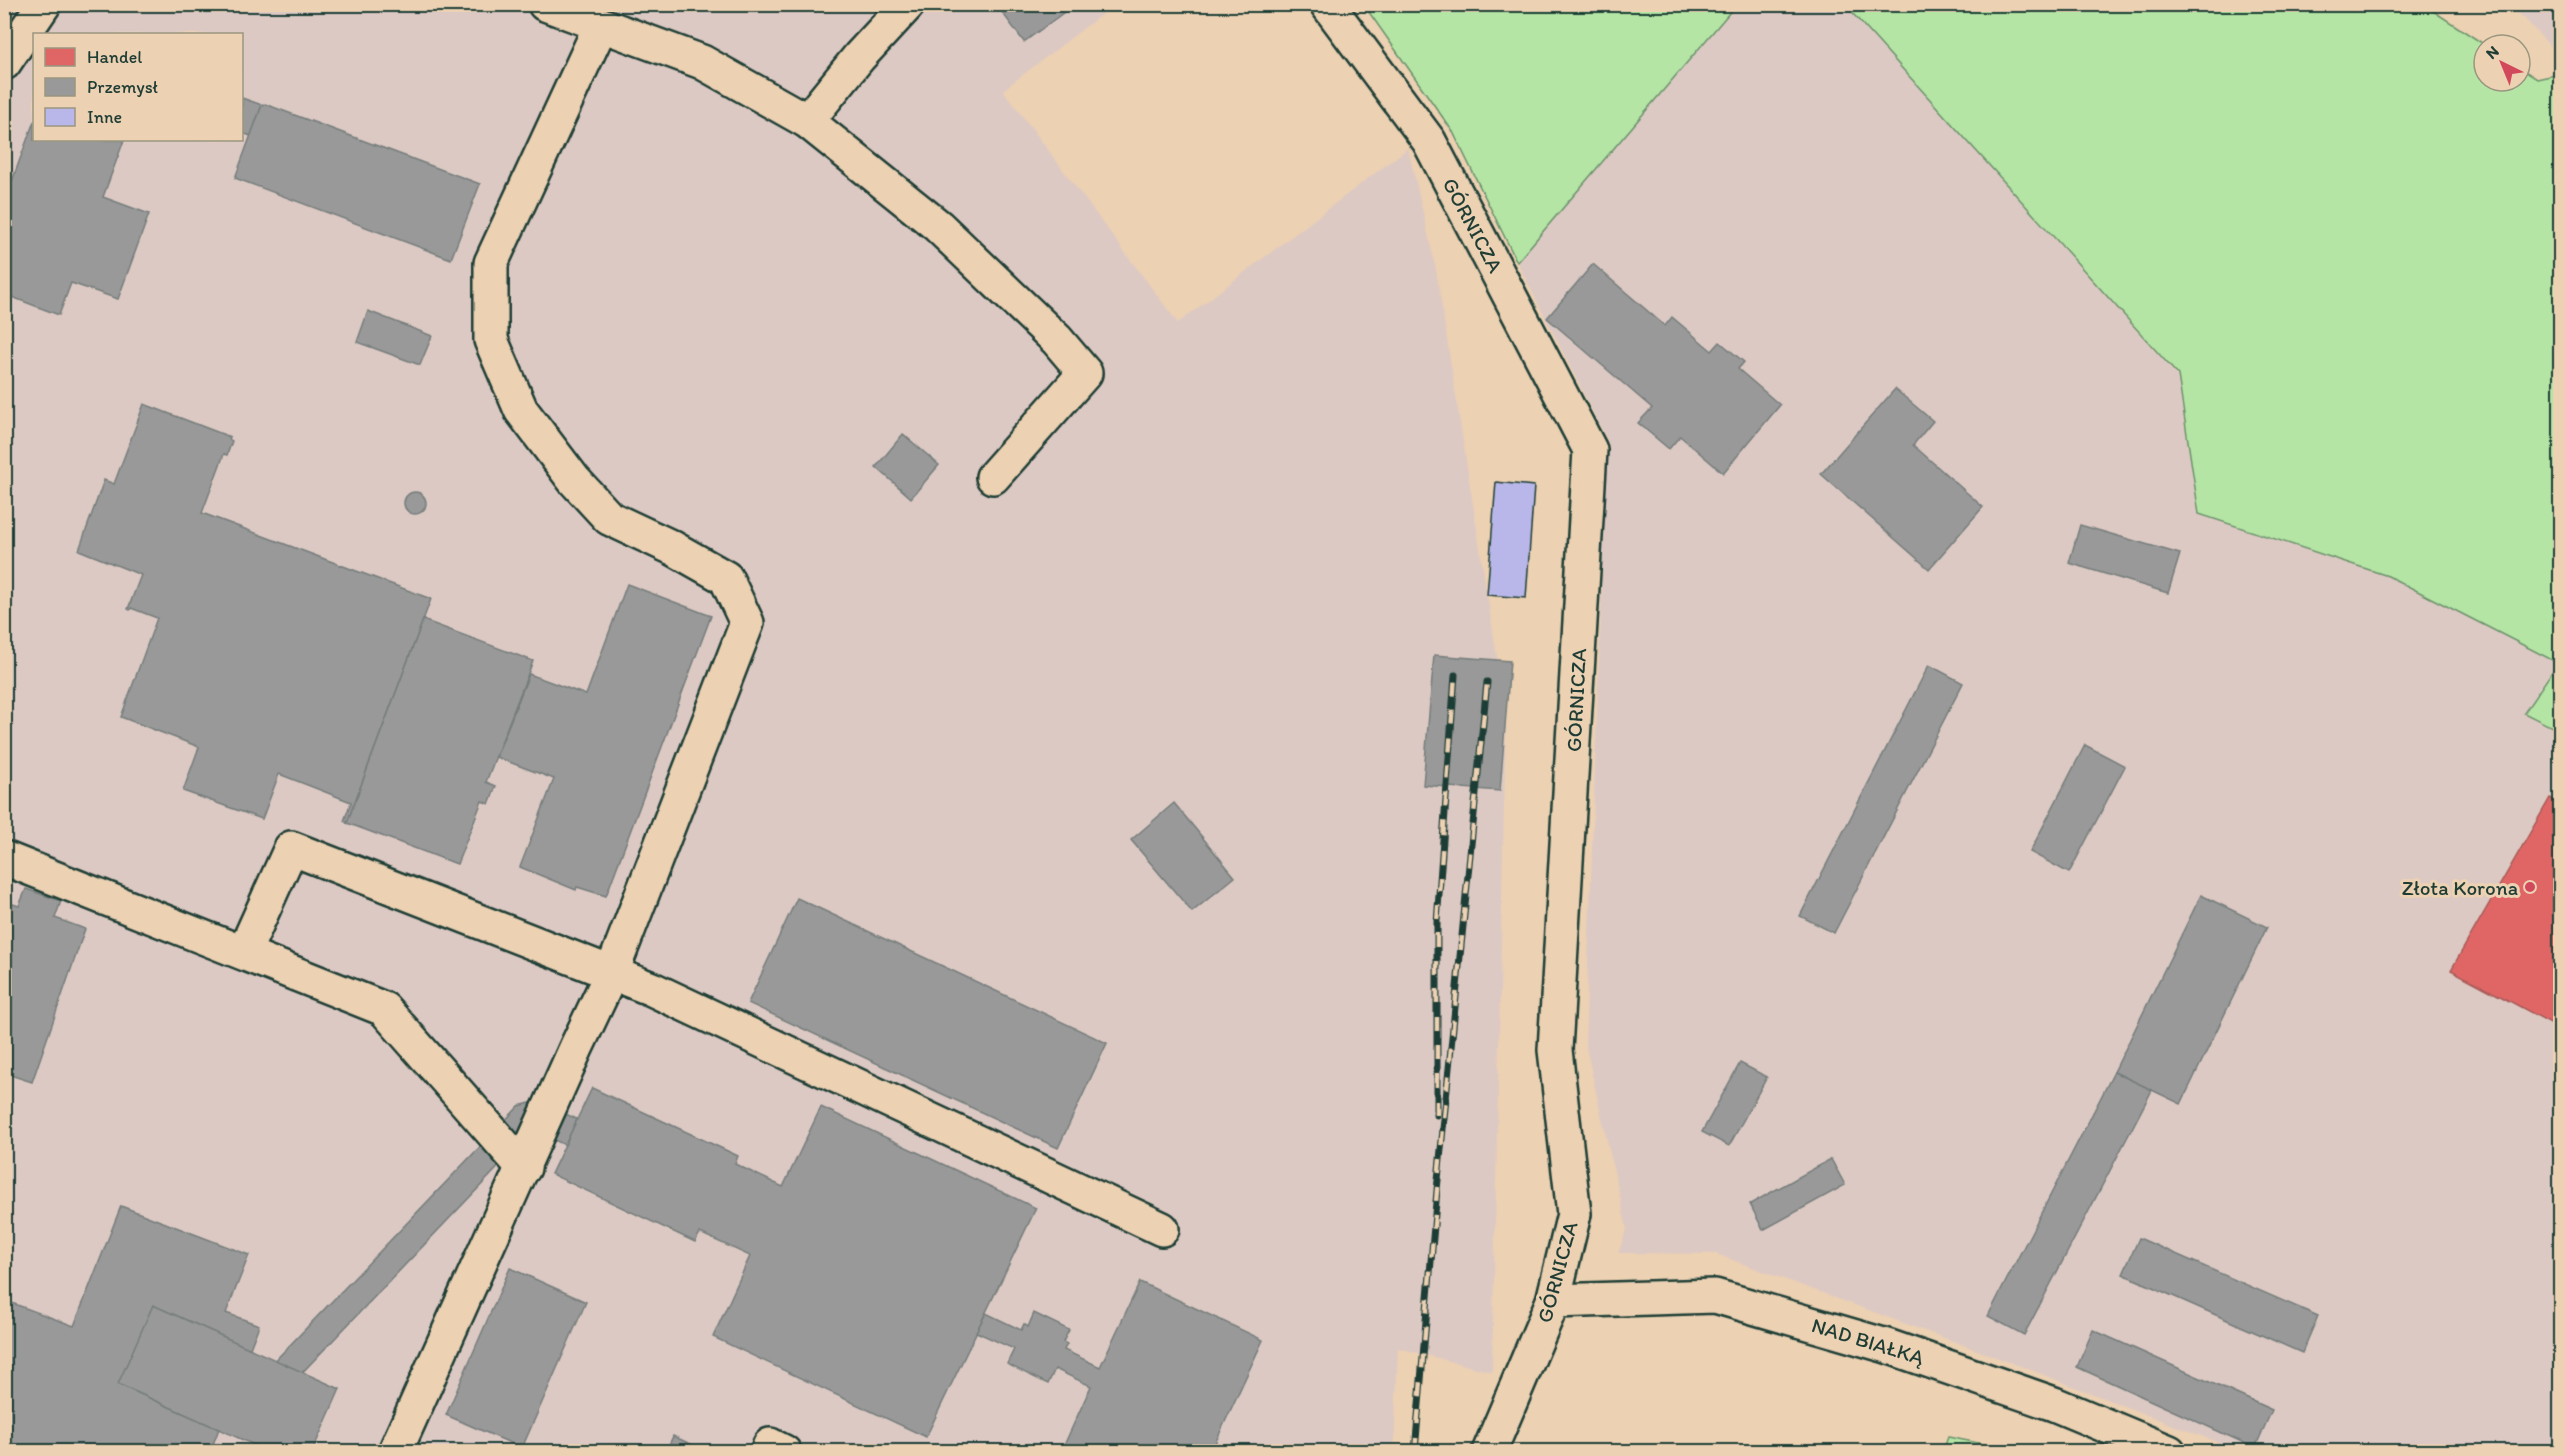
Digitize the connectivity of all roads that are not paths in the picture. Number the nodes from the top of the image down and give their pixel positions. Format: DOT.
graph roads {
  1 [pos="44,4"];
  2 [pos="545,4"];
  3 [pos="908,4"];
  4 [pos="1327,4"];
  5 [pos="600,25"];
  6 [pos="4,63"];
  7 [pos="807,121"];
  8 [pos="993,477"];
  9 [pos="4,858"];
  10 [pos="244,952"];
  11 [pos="612,972"];
  12 [pos="524,1168"];
  13 [pos="1162,1229"];
  14 [pos="1554,1301"];
  15 [pos="395,1452"];
  16 [pos="767,1452"];
  17 [pos="784,1452"];
  18 [pos="1489,1452"];
  19 [pos="2169,1452"];
  1 -- 6 [label="lane"];
  2 -- 5 [label="lane"];
  3 -- 7 [label="lane"];
  4 -- 14 [label="lane, GÓRNICZA"];
  5 -- 7 [label="lane"];
  5 -- 11 [label="lane"];
  7 -- 8 [label="lane"];
  9 -- 10 [label="lane"];
  10 -- 11 [label="lane"];
  10 -- 12 [label="lane"];
  11 -- 12 [label="lane"];
  11 -- 13 [label="lane"];
  12 -- 15 [label="lane"];
  14 -- 18 [label="lane, GÓRNICZA"];
  14 -- 19 [label="lane, NAD BIAŁKĄ"];
  16 -- 17 [label="lane"];
}
